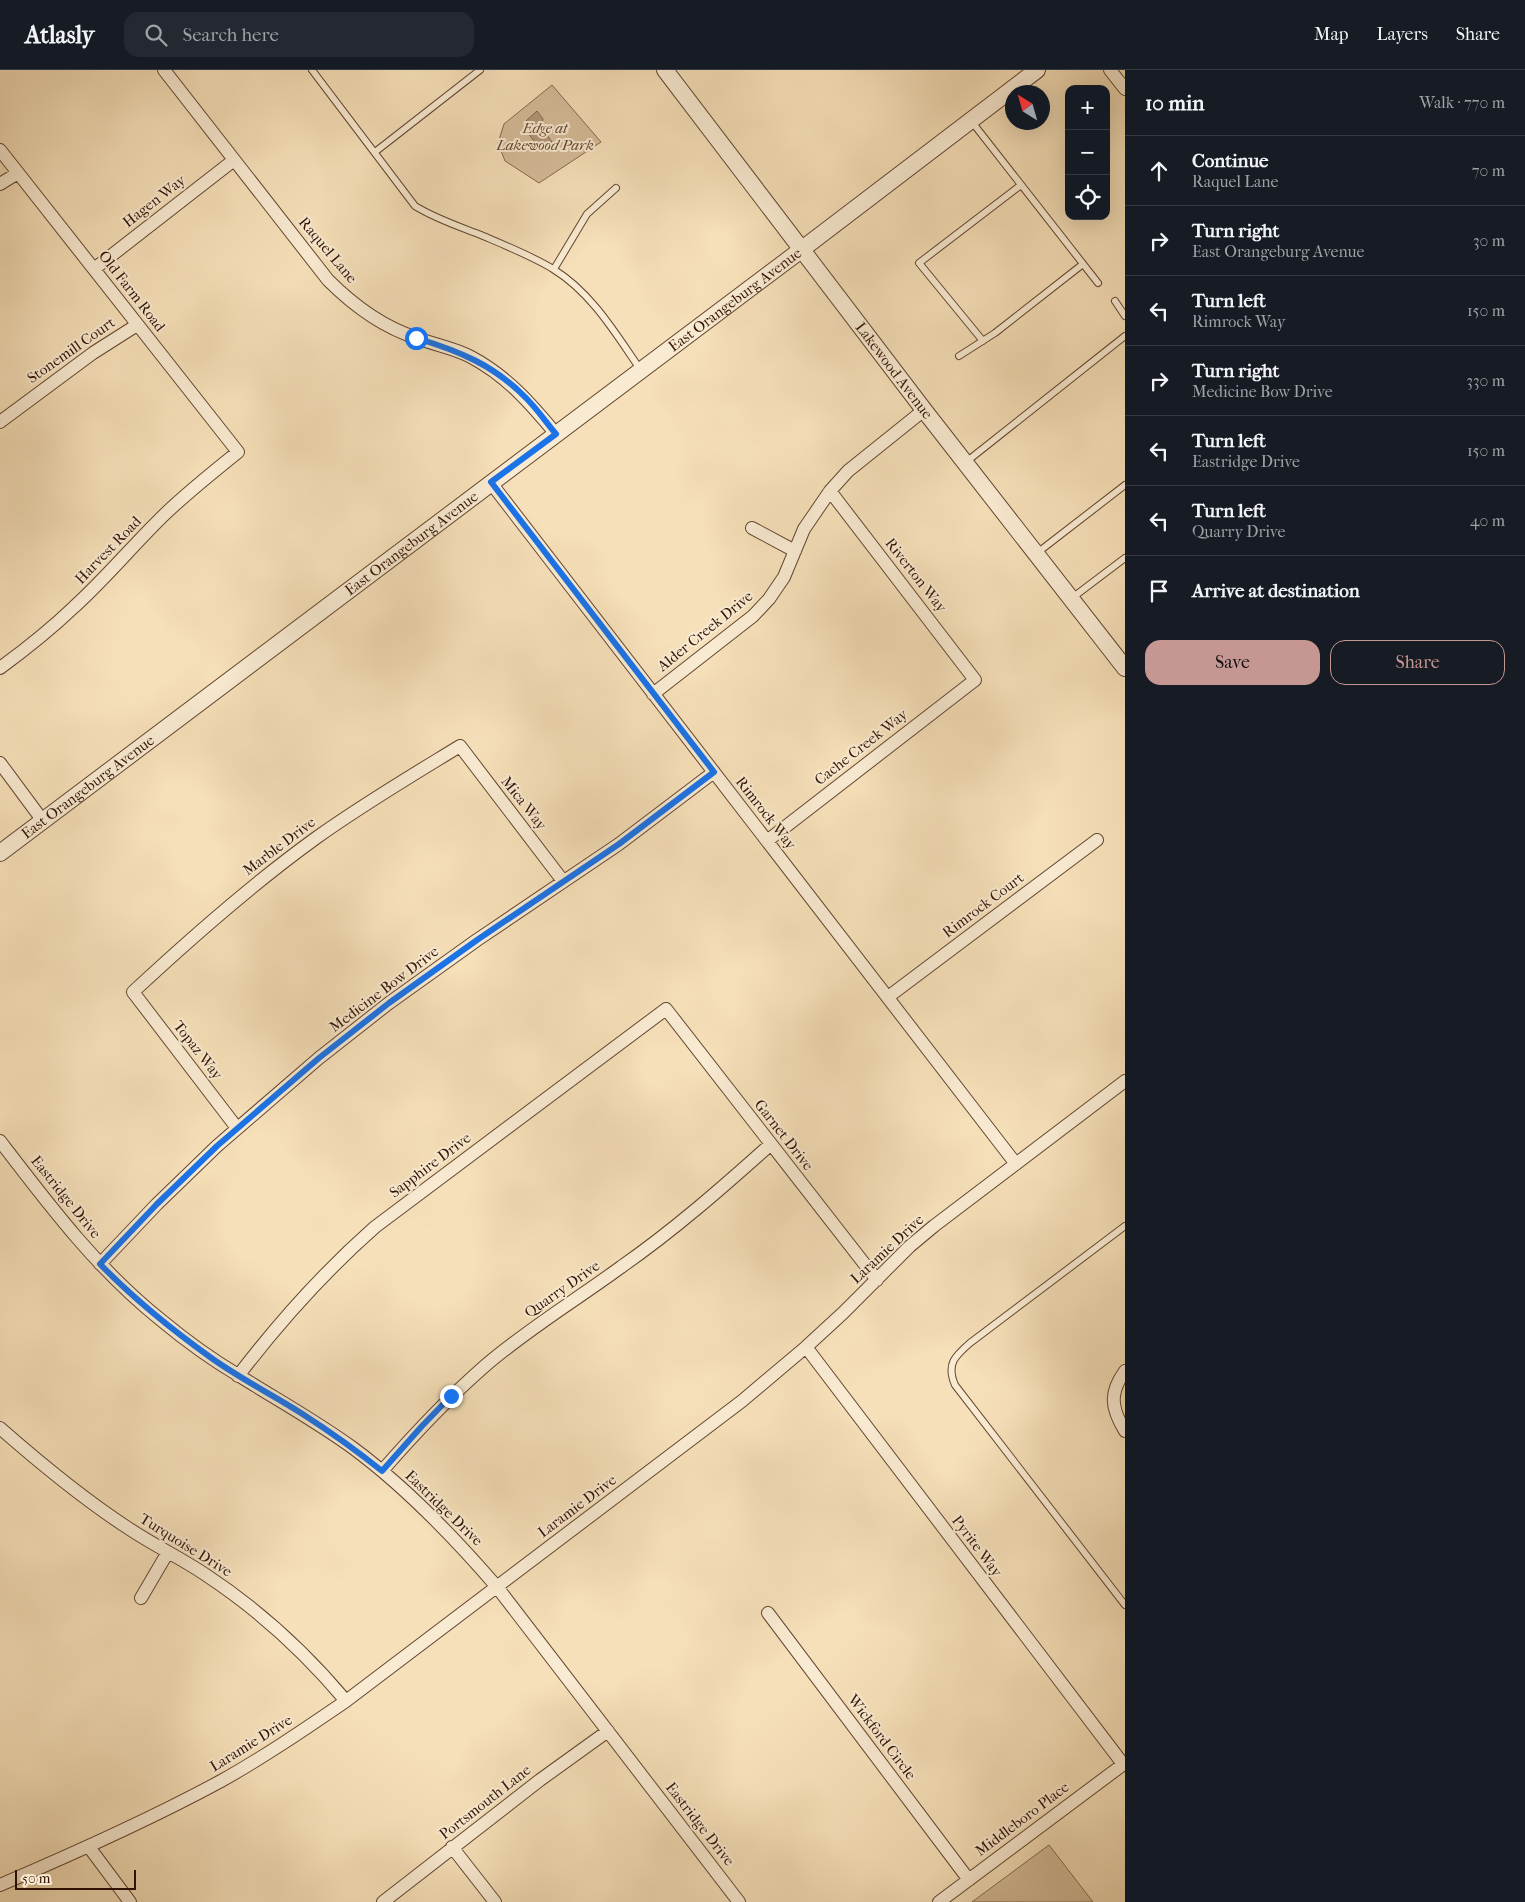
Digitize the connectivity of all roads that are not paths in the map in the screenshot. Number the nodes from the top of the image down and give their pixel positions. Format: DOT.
graph roads {
  1 [pos="164,70"];
  2 [pos="312,70"];
  3 [pos="480,70"];
  4 [pos="665,70"];
  5 [pos="1037,70"];
  6 [pos="1110,70"];
  7 [pos="1125,89"];
  8 [pos="971,121"];
  9 [pos="0,150"];
  10 [pos="375,152"];
  11 [pos="234,160"];
  12 [pos="18,173"];
  13 [pos="0,184"];
  14 [pos="1021,185"];
  15 [pos="616,188"];
  16 [pos="801,250"];
  17 [pos="1083,264"];
  18 [pos="94,269"];
  19 [pos="554,269"];
  20 [pos="1098,283"];
  21 [pos="1115,301"];
  22 [pos="1125,316"];
  23 [pos="137,324"];
  24 [pos="1125,336"];
  25 [pos="983,341"];
  26 [pos="960,356"];
  27 [pos="641,370"];
  28 [pos="924,410"];
  29 [pos="0,422"];
  30 [pos="556,434"];
  31 [pos="238,452"];
  32 [pos="965,462"];
  33 [pos="491,482"];
  34 [pos="1125,485"];
  35 [pos="830,491"];
  36 [pos="752,528"];
  37 [pos="796,551"];
  38 [pos="1036,554"];
  39 [pos="1125,558"];
  40 [pos="1071,599"];
  41 [pos="0,668"];
  42 [pos="1125,668"];
  43 [pos="976,680"];
  44 [pos="653,694"];
  45 [pos="460,746"];
  46 [pos="0,763"];
  47 [pos="714,772"];
  48 [pos="43,821"];
  49 [pos="1097,840"];
  50 [pos="767,841"];
  51 [pos="0,853"];
  52 [pos="563,881"];
  53 [pos="133,992"];
  54 [pos="888,997"];
  55 [pos="666,1009"];
  56 [pos="1125,1081"];
  57 [pos="237,1128"];
  58 [pos="0,1140"];
  59 [pos="771,1144"];
  60 [pos="1016,1164"];
  61 [pos="1125,1226"];
  62 [pos="100,1264"];
  63 [pos="877,1280"];
  64 [pos="806,1347"];
  65 [pos="1125,1372"];
  66 [pos="238,1376"];
  67 [pos="0,1428"];
  68 [pos="1125,1431"];
  69 [pos="382,1471"];
  70 [pos="168,1552"];
  71 [pos="497,1587"];
  72 [pos="141,1598"];
  73 [pos="1125,1605"];
  74 [pos="768,1613"];
  75 [pos="346,1701"];
  76 [pos="608,1731"];
  77 [pos="1124,1763"];
  78 [pos="89,1847"];
  79 [pos="452,1847"];
  80 [pos="969,1880"];
  81 [pos="0,1885"];
  82 [pos="130,1902"];
  83 [pos="383,1902"];
  84 [pos="495,1902"];
  85 [pos="739,1902"];
  86 [pos="939,1902"];
  1 -- 11 [label="street, Raquel Lane"];
  2 -- 10 [label="lane"];
  3 -- 10 [label="lane"];
  4 -- 16 [label="street, Lakewood Avenue"];
  5 -- 8 [label="street, East Orangeburg Avenue"];
  6 -- 7 [label="street"];
  8 -- 14 [label="lane"];
  8 -- 16 [label="street, East Orangeburg Avenue"];
  9 -- 12 [label="street, Old Farm Road"];
  10 -- 19 [label="lane"];
  11 -- 18 [label="street, Hagen Way"];
  11 -- 30 [label="street, Raquel Lane"];
  12 -- 13 [label="street"];
  12 -- 18 [label="street, Old Farm Road"];
  14 -- 17 [label="lane"];
  14 -- 25 [label="lane"];
  15 -- 19 [label="lane"];
  16 -- 27 [label="street, East Orangeburg Avenue"];
  16 -- 28 [label="street, Lakewood Avenue"];
  17 -- 20 [label="lane"];
  17 -- 25 [label="lane"];
  18 -- 23 [label="street, Old Farm Road"];
  19 -- 27 [label="lane"];
  21 -- 22 [label="lane"];
  23 -- 29 [label="street, Stonemill Court"];
  23 -- 31 [label="street, Old Farm Road"];
  24 -- 32 [label="lane"];
  25 -- 26 [label="lane"];
  27 -- 30 [label="street, East Orangeburg Avenue"];
  28 -- 32 [label="street, Lakewood Avenue"];
  28 -- 35 [label="street, Alder Creek Drive"];
  30 -- 33 [label="street, East Orangeburg Avenue"];
  31 -- 41 [label="street, Harvest Road"];
  32 -- 38 [label="street, Lakewood Avenue"];
  33 -- 44 [label="street, Rimrock Way"];
  33 -- 48 [label="street, East Orangeburg Avenue"];
  34 -- 38 [label="lane"];
  35 -- 37 [label="street, Alder Creek Drive"];
  35 -- 43 [label="street, Riverton Way"];
  36 -- 37 [label="street"];
  37 -- 44 [label="street, Alder Creek Drive"];
  38 -- 40 [label="street, Lakewood Avenue"];
  39 -- 40 [label="lane"];
  40 -- 42 [label="street, Lakewood Avenue"];
  43 -- 50 [label="street, Cache Creek Way"];
  44 -- 47 [label="street, Rimrock Way"];
  45 -- 52 [label="street, Mica Way"];
  45 -- 53 [label="street, Marble Drive"];
  46 -- 48 [label="street"];
  47 -- 50 [label="street, Rimrock Way"];
  47 -- 52 [label="street, Medicine Bow Drive"];
  48 -- 51 [label="street, East Orangeburg Avenue"];
  49 -- 54 [label="street, Rimrock Court"];
  50 -- 54 [label="street, Rimrock Way"];
  52 -- 57 [label="street, Medicine Bow Drive"];
  53 -- 57 [label="street, Topaz Way"];
  54 -- 60 [label="street, Rimrock Way"];
  55 -- 59 [label="street, Garnet Drive"];
  55 -- 66 [label="street, Sapphire Drive"];
  56 -- 60 [label="street, Laramie Drive"];
  57 -- 62 [label="street, Medicine Bow Drive"];
  58 -- 62 [label="street, Eastridge Drive"];
  59 -- 63 [label="street, Garnet Drive"];
  59 -- 69 [label="street, Quarry Drive"];
  60 -- 63 [label="street, Laramie Drive"];
  61 -- 73 [label="lane"];
  62 -- 66 [label="street, Eastridge Drive"];
  63 -- 64 [label="street, Laramie Drive"];
  64 -- 71 [label="street, Laramie Drive"];
  64 -- 77 [label="street, Pyrite Way"];
  65 -- 68 [label="street"];
  66 -- 69 [label="street, Eastridge Drive"];
  67 -- 70 [label="street, Turquoise Drive"];
  69 -- 71 [label="street, Eastridge Drive"];
  70 -- 72 [label="street"];
  70 -- 75 [label="street, Turquoise Drive"];
  71 -- 75 [label="street, Laramie Drive"];
  71 -- 76 [label="street, Eastridge Drive"];
  74 -- 80 [label="street, Wickford Circle"];
  75 -- 78 [label="street, Laramie Drive"];
  76 -- 79 [label="street, Portsmouth Lane"];
  76 -- 85 [label="street, Eastridge Drive"];
  77 -- 80 [label="street, Middleboro Place"];
  78 -- 81 [label="street, Laramie Drive"];
  78 -- 82 [label="street"];
  79 -- 83 [label="street, Portsmouth Lane"];
  79 -- 84 [label="street"];
  80 -- 86 [label="street, Middleboro Place"];
}
